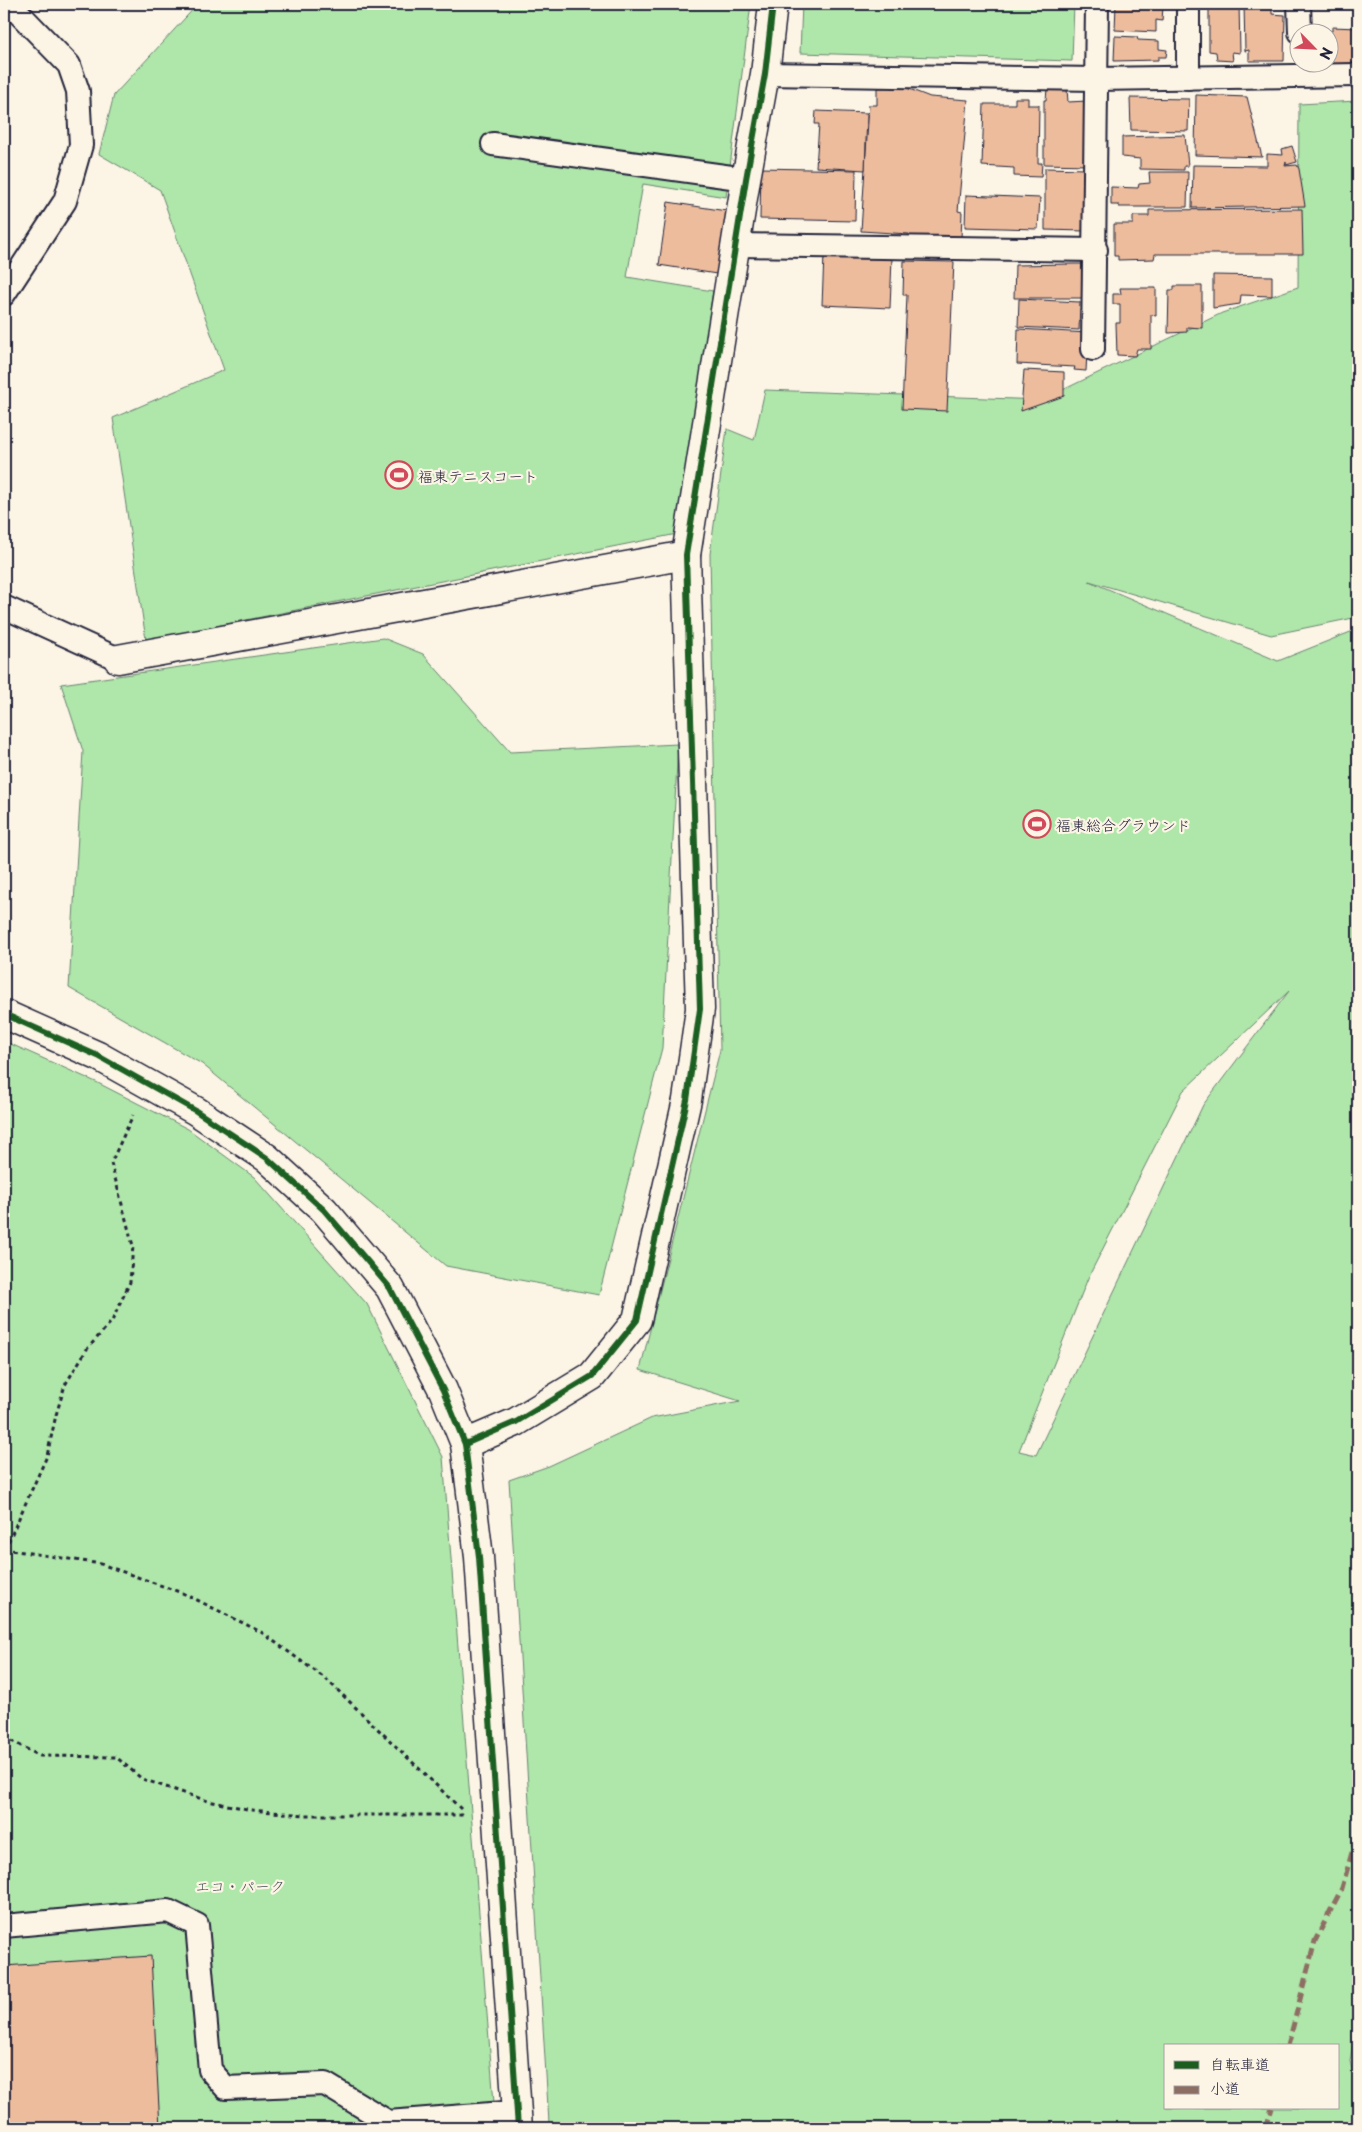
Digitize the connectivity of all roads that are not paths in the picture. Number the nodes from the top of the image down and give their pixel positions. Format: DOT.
graph roads {
  1 [pos="10,4"];
  2 [pos="773,4"];
  3 [pos="1097,4"];
  4 [pos="1188,4"];
  5 [pos="1299,4"];
  6 [pos="1300,22"];
  7 [pos="1290,70"];
  8 [pos="1328,72"];
  9 [pos="765,74"];
  10 [pos="1357,75"];
  11 [pos="1188,78"];
  12 [pos="1097,79"];
  13 [pos="493,144"];
  14 [pos="746,179"];
  15 [pos="737,245"];
  16 [pos="1096,250"];
  17 [pos="5,290"];
  18 [pos="1093,349"];
  19 [pos="686,555"];
  20 [pos="4,607"];
  21 [pos="118,659"];
  22 [pos="4,1014"];
  23 [pos="466,1444"];
  24 [pos="4,1926"];
  25 [pos="518,2120"];
  26 [pos="386,2125"];
  1 -- 17 [label="lane"];
  2 -- 9 [label="street"];
  3 -- 12 [label="lane"];
  4 -- 11 [label="lane"];
  5 -- 6 [label="lane"];
  7 -- 11 [label="lane"];
  8 -- 10 [label="lane"];
  9 -- 12 [label="lane"];
  9 -- 14 [label="street"];
  11 -- 12 [label="lane"];
  12 -- 16 [label="lane"];
  13 -- 14 [label="lane"];
  14 -- 15 [label="street"];
  15 -- 16 [label="lane"];
  15 -- 19 [label="street"];
  16 -- 18 [label="lane"];
  19 -- 21 [label="street"];
  19 -- 23 [label="street"];
  20 -- 21 [label="lane"];
  22 -- 23 [label="street"];
  23 -- 25 [label="street"];
  24 -- 26 [label="lane"];
  25 -- 26 [label="lane"];
}
